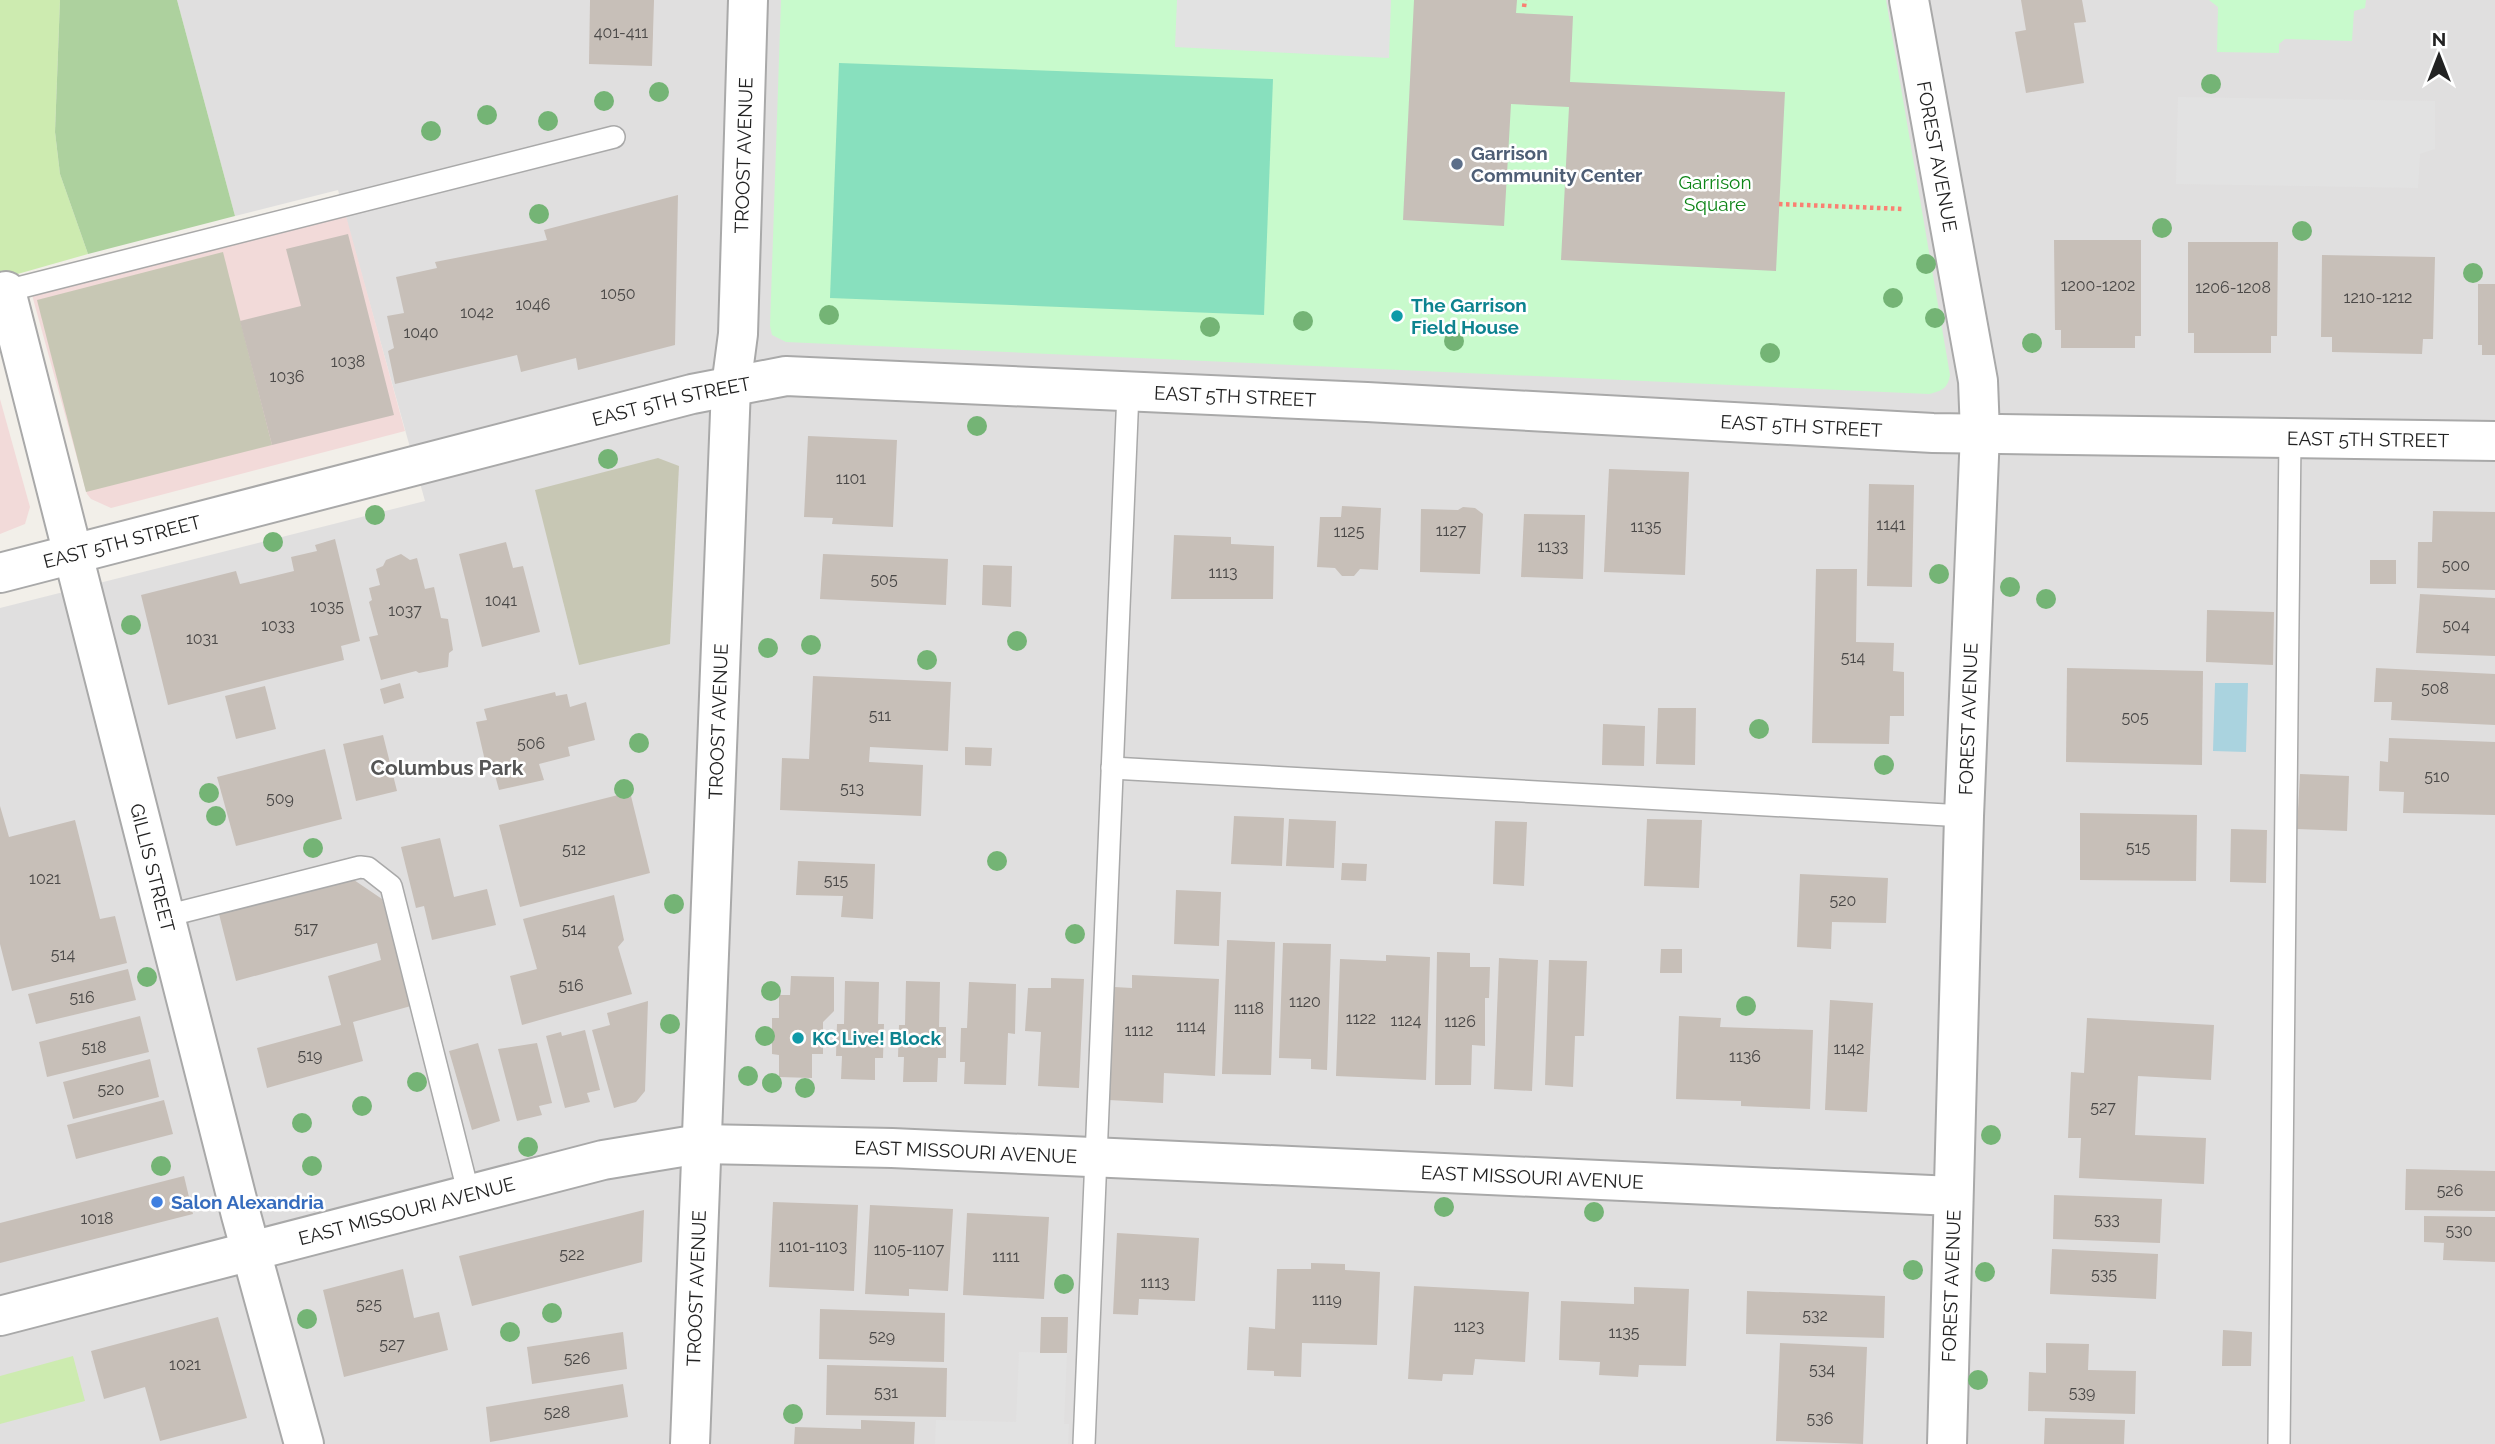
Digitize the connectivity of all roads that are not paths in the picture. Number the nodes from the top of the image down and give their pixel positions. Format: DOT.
graph roads {
  1 [pos="748,0"];
  2 [pos="1909,0"];
  3 [pos="614,137"];
  4 [pos="6,291"];
  5 [pos="732,387"];
  6 [pos="1128,392"];
  7 [pos="1980,433"];
  8 [pos="2290,438"];
  9 [pos="2495,441"];
  10 [pos="74,555"];
  11 [pos="0,573"];
  12 [pos="1112,768"];
  13 [pos="1964,816"];
  14 [pos="166,916"];
  15 [pos="700,1144"];
  16 [pos="1095,1157"];
  17 [pos="469,1195"];
  18 [pos="1953,1196"];
  19 [pos="250,1249"];
  20 [pos="0,1316"];
  21 [pos="304,1444"];
  22 [pos="690,1444"];
  23 [pos="1084,1444"];
  24 [pos="1947,1444"];
  25 [pos="2279,1444"];
  1 -- 5 [label="street, TROOST AVENUE"];
  2 -- 7 [label="street, FOREST AVENUE"];
  3 -- 4 [label="lane"];
  4 -- 10 [label="street, GILLIS STREET"];
  5 -- 6 [label="street, EAST 5TH STREET"];
  5 -- 10 [label="street, EAST 5TH STREET"];
  5 -- 15 [label="street, TROOST AVENUE"];
  6 -- 7 [label="street, EAST 5TH STREET"];
  6 -- 12 [label="lane"];
  7 -- 8 [label="street, EAST 5TH STREET"];
  7 -- 13 [label="street, FOREST AVENUE"];
  8 -- 9 [label="street, EAST 5TH STREET"];
  8 -- 25 [label="lane"];
  10 -- 11 [label="street, EAST 5TH STREET"];
  10 -- 14 [label="street, GILLIS STREET"];
  12 -- 13 [label="lane"];
  12 -- 16 [label="lane"];
  13 -- 18 [label="street, FOREST AVENUE"];
  14 -- 17 [label="lane"];
  14 -- 19 [label="street, GILLIS STREET"];
  15 -- 16 [label="street, EAST MISSOURI AVENUE"];
  15 -- 17 [label="street, EAST MISSOURI AVENUE"];
  15 -- 22 [label="street, TROOST AVENUE"];
  16 -- 18 [label="street, EAST MISSOURI AVENUE"];
  16 -- 23 [label="lane"];
  17 -- 19 [label="street, EAST MISSOURI AVENUE"];
  18 -- 24 [label="street, FOREST AVENUE"];
  19 -- 20 [label="street, EAST MISSOURI AVENUE"];
  19 -- 21 [label="street, GILLIS STREET"];
}
